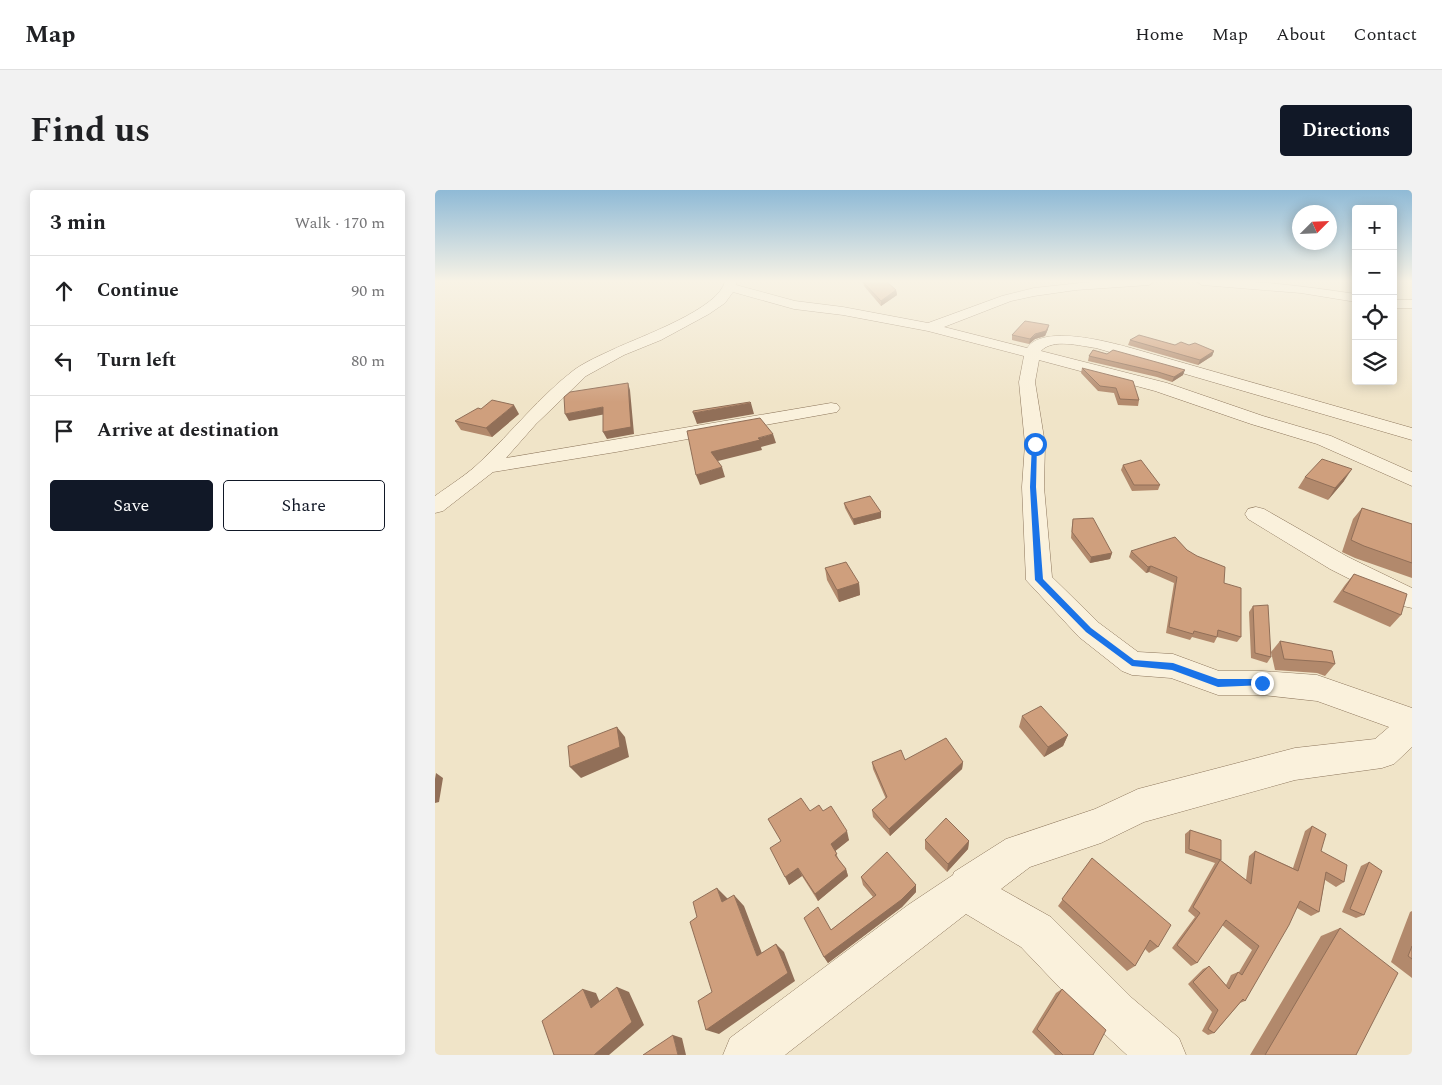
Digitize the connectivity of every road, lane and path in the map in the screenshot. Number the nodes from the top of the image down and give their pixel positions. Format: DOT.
graph roads {
  1 [pos="684,321"];
  2 [pos="899,321"];
  3 [pos="949,321"];
  4 [pos="929,327"];
  5 [pos="1032,353"];
  6 [pos="831,408"];
  7 [pos="1412,434"];
  8 [pos="487,467"];
  9 [pos="1412,480"];
  10 [pos="435,506"];
  11 [pos="1256,514"];
  12 [pos="1412,599"];
  13 [pos="1410,722"];
  14 [pos="968,886"];
  15 [pos="747,1055"];
  16 [pos="1162,1055"];
  1 -- 8 [label="street"];
  2 -- 4 [label="street"];
  3 -- 4 [label="street"];
  4 -- 5 [label="street"];
  5 -- 7 [label="street"];
  5 -- 9 [label="street"];
  5 -- 13 [label="street"];
  6 -- 8 [label="street"];
  8 -- 10 [label="street"];
  11 -- 12 [label="street"];
  13 -- 14 [label="street"];
  14 -- 15 [label="street"];
  14 -- 16 [label="street"];
}
